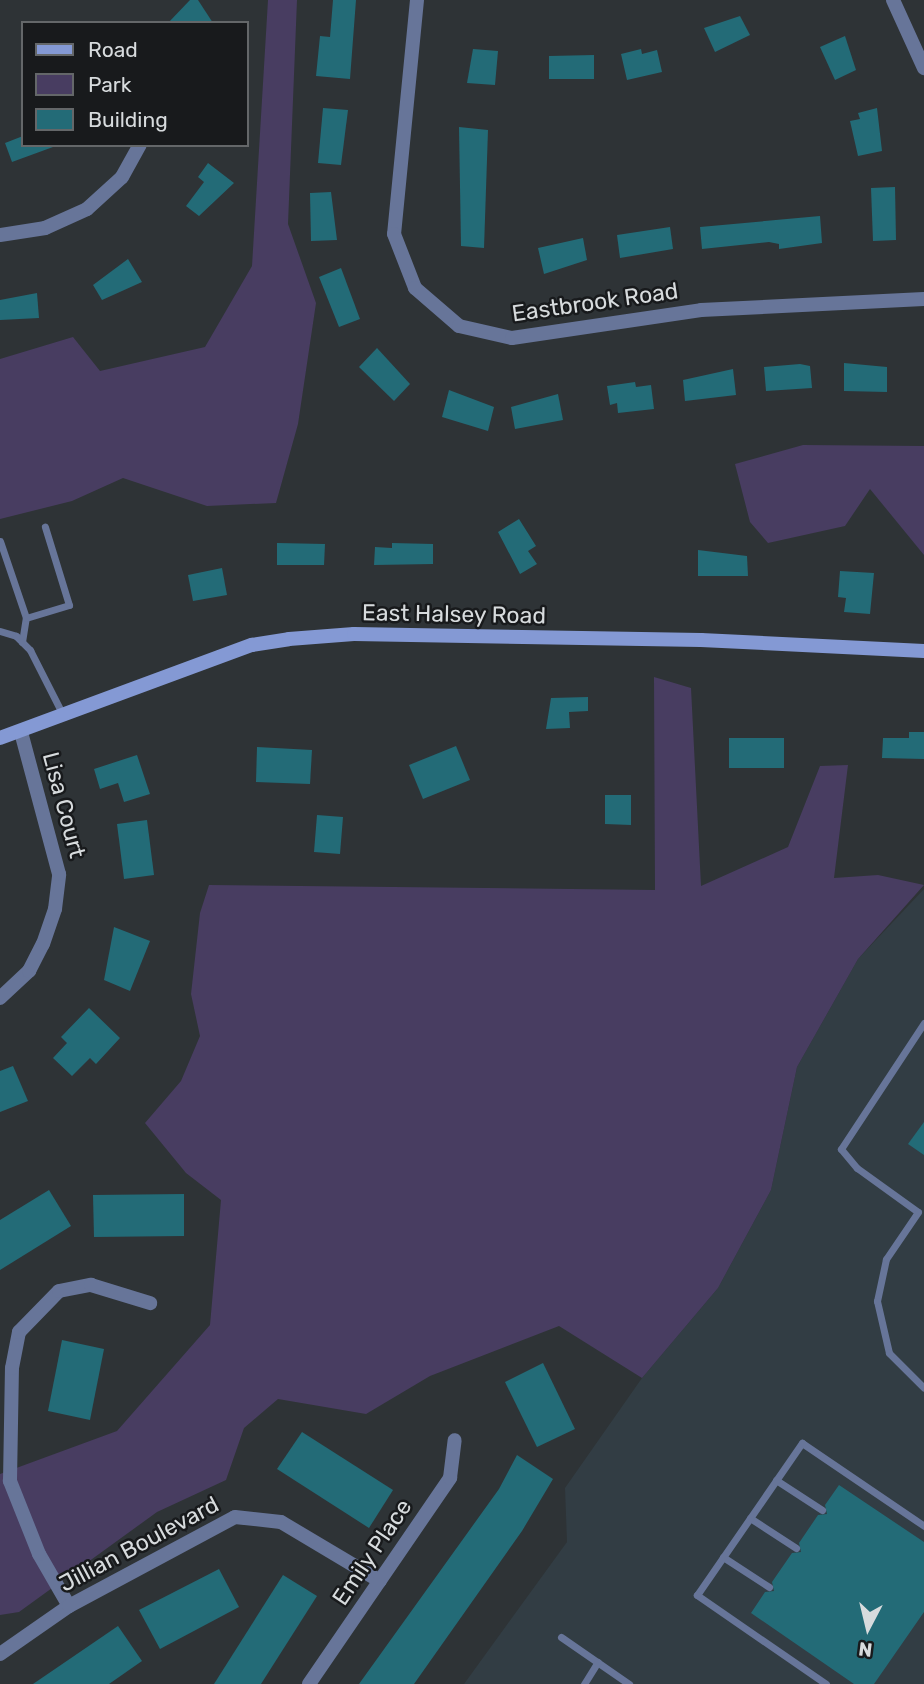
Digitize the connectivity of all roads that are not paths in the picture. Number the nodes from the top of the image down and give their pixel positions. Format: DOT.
graph roads {
  1 [pos="417,0"];
  2 [pos="893,0"];
  3 [pos="924,68"];
  4 [pos="139,147"];
  5 [pos="0,235"];
  6 [pos="924,299"];
  7 [pos="45,527"];
  8 [pos="0,541"];
  9 [pos="26,618"];
  10 [pos="0,631"];
  11 [pos="22,642"];
  12 [pos="924,651"];
  13 [pos="64,718"];
  14 [pos="21,732"];
  15 [pos="0,738"];
  16 [pos="0,998"];
  17 [pos="924,1023"];
  18 [pos="150,1303"];
  19 [pos="924,1388"];
  20 [pos="455,1440"];
  21 [pos="776,1480"];
  22 [pos="822,1510"];
  23 [pos="750,1518"];
  24 [pos="924,1526"];
  25 [pos="796,1548"];
  26 [pos="723,1557"];
  27 [pos="380,1581"];
  28 [pos="769,1587"];
  29 [pos="69,1606"];
  30 [pos="561,1637"];
  31 [pos="0,1654"];
  32 [pos="598,1662"];
  33 [pos="309,1684"];
  34 [pos="583,1684"];
  35 [pos="629,1684"];
  36 [pos="826,1684"];
  1 -- 6 [label="street, Eastbrook Road"];
  2 -- 3 [label="street"];
  4 -- 5 [label="street"];
  7 -- 9 [label="lane"];
  8 -- 9 [label="lane"];
  9 -- 11 [label="lane"];
  10 -- 11 [label="lane"];
  11 -- 13 [label="lane"];
  12 -- 13 [label="street, East Halsey Road"];
  13 -- 14 [label="street, East Halsey Road"];
  14 -- 15 [label="street, East Halsey Road"];
  14 -- 16 [label="street, Lisa Court"];
  17 -- 19 [label="lane"];
  18 -- 29 [label="street"];
  20 -- 27 [label="street, Emily Place"];
  21 -- 22 [label="lane"];
  21 -- 23 [label="lane"];
  21 -- 24 [label="lane"];
  23 -- 25 [label="lane"];
  23 -- 26 [label="lane"];
  26 -- 28 [label="lane"];
  26 -- 36 [label="lane"];
  27 -- 29 [label="street, Jillian Boulevard"];
  27 -- 33 [label="street, Emily Place"];
  29 -- 31 [label="street, Jillian Boulevard"];
  30 -- 32 [label="lane"];
  32 -- 34 [label="lane"];
  32 -- 35 [label="lane"];
}
